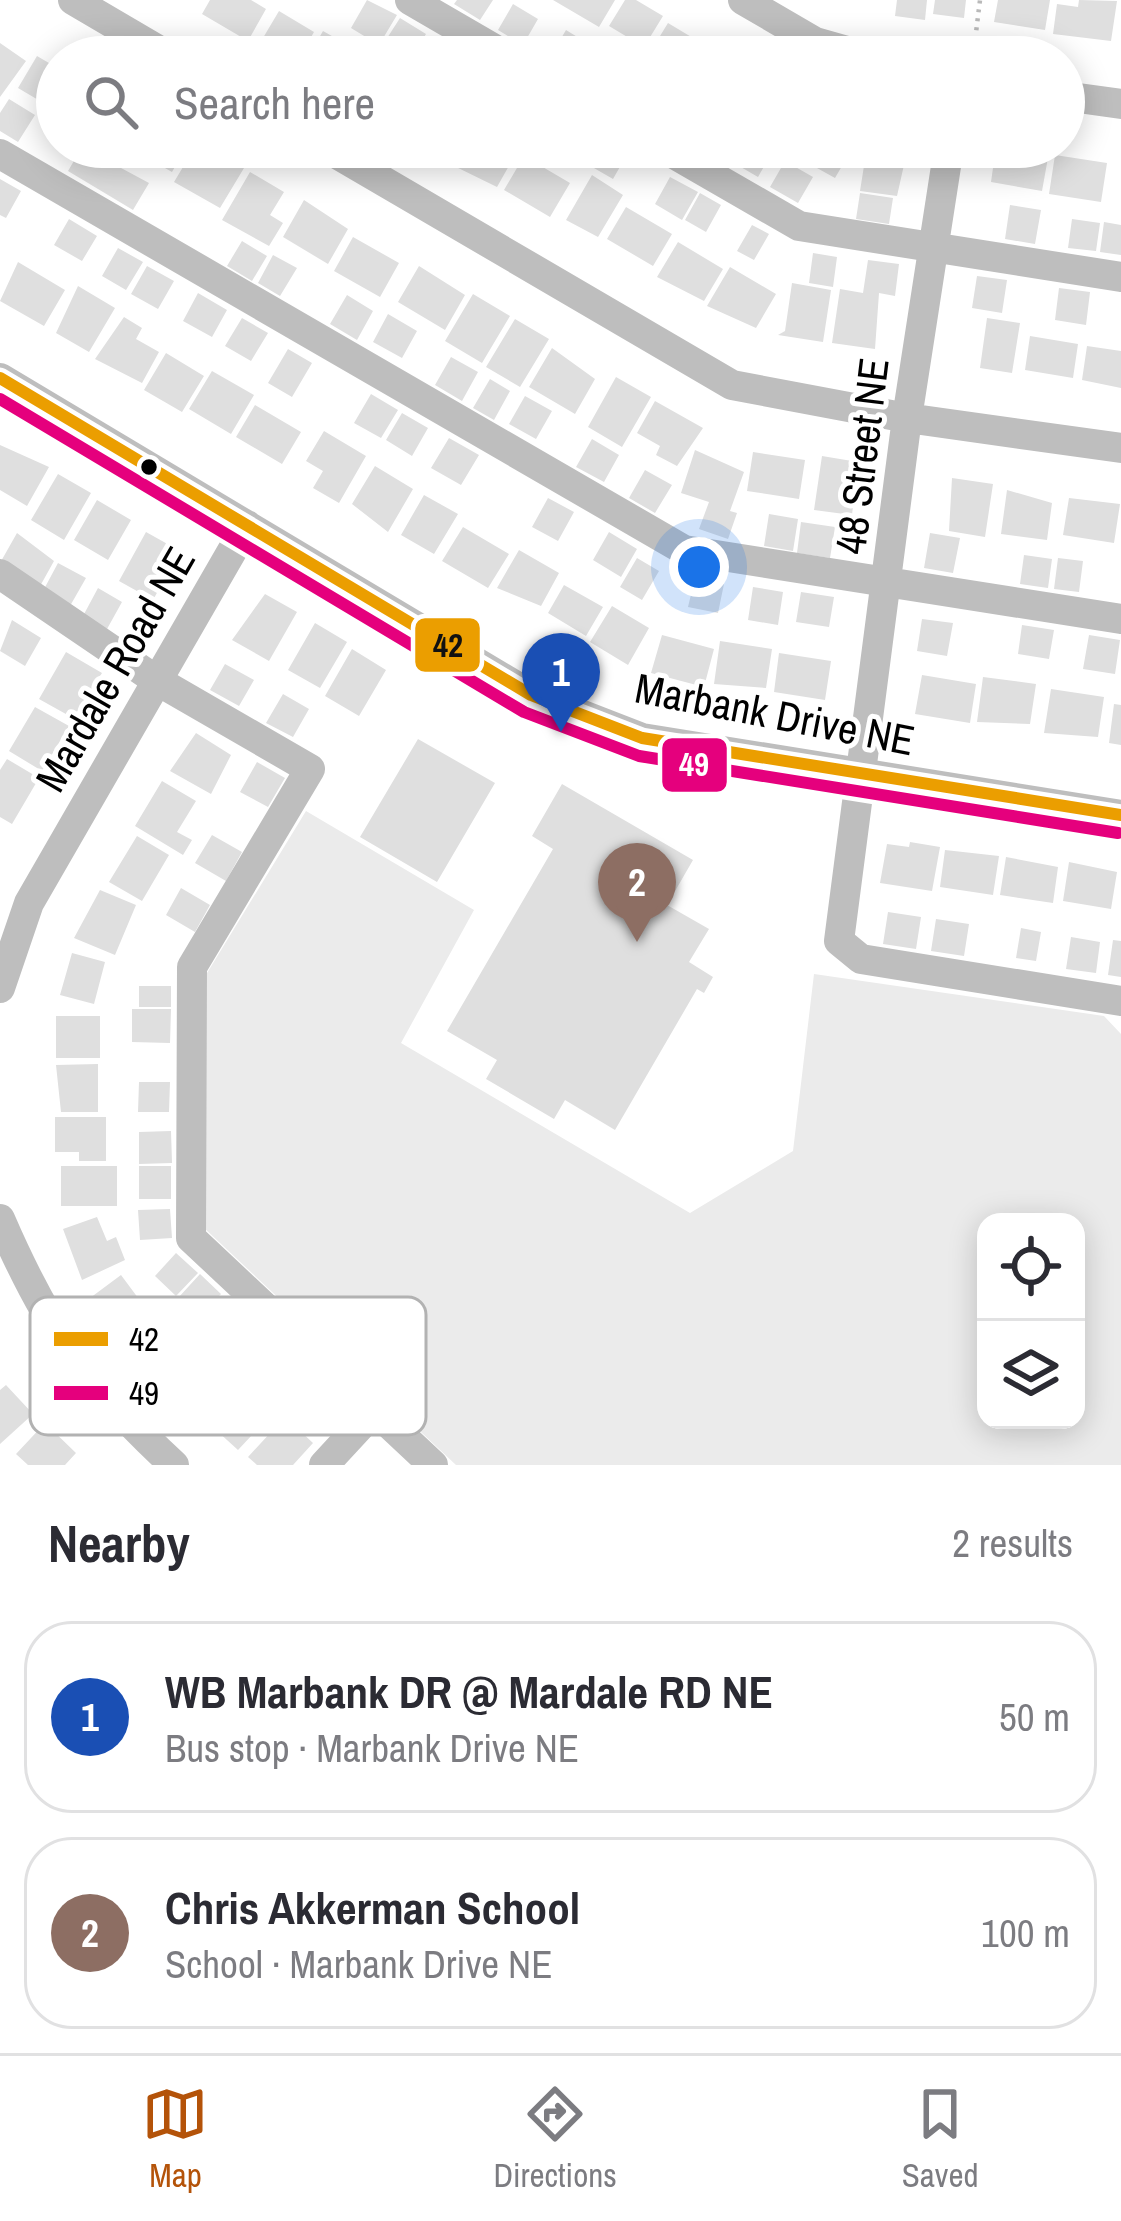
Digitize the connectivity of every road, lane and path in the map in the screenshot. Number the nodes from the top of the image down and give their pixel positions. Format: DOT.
graph roads {
  1 [pos="73,0"];
  2 [pos="410,0"];
  3 [pos="743,0"];
  4 [pos="980,0"];
  5 [pos="134,36"];
  6 [pos="472,36"];
  7 [pos="805,36"];
  8 [pos="976,36"];
  9 [pos="1085,99"];
  10 [pos="1121,104"];
  11 [pos="0,154"];
  12 [pos="361,168"];
  13 [pos="698,168"];
  14 [pos="946,168"];
  15 [pos="933,250"];
  16 [pos="1121,277"];
  17 [pos="0,378"];
  18 [pos="908,418"];
  19 [pos="1121,448"];
  20 [pos="247,525"];
  21 [pos="2,581"];
  22 [pos="888,583"];
  23 [pos="1121,619"];
  24 [pos="156,680"];
  25 [pos="859,776"];
  26 [pos="1121,815"];
  27 [pos="0,988"];
  28 [pos="1121,1000"];
  29 [pos="0,1220"];
  30 [pos="33,1297"];
  31 [pos="253,1297"];
  32 [pos="144,1435"];
  33 [pos="352,1435"];
  34 [pos="399,1435"];
  35 [pos="174,1465"];
  36 [pos="324,1465"];
  37 [pos="433,1465"];
  1 -- 5 [label="street"];
  2 -- 6 [label="street"];
  3 -- 7 [label="street"];
  4 -- 8 [label="path"];
  9 -- 10 [label="street"];
  11 -- 22 [label="street"];
  12 -- 18 [label="street"];
  13 -- 15 [label="street"];
  14 -- 15 [label="street, 48 Street NE"];
  15 -- 16 [label="street"];
  15 -- 18 [label="street, 48 Street NE"];
  17 -- 20 [label="street, Marbank Drive NE"];
  18 -- 19 [label="street"];
  18 -- 22 [label="street, 48 Street NE"];
  20 -- 24 [label="street, Mardale Road NE"];
  20 -- 25 [label="street, Marbank Drive NE"];
  21 -- 24 [label="street"];
  22 -- 23 [label="street"];
  22 -- 25 [label="street, 48 Street NE"];
  24 -- 27 [label="street, Mardale Road NE"];
  24 -- 31 [label="street"];
  25 -- 26 [label="street, Marbank Drive NE"];
  25 -- 28 [label="street, 48 Street NE"];
  29 -- 30 [label="street"];
  32 -- 35 [label="street"];
  33 -- 36 [label="street"];
  34 -- 37 [label="street"];
}
